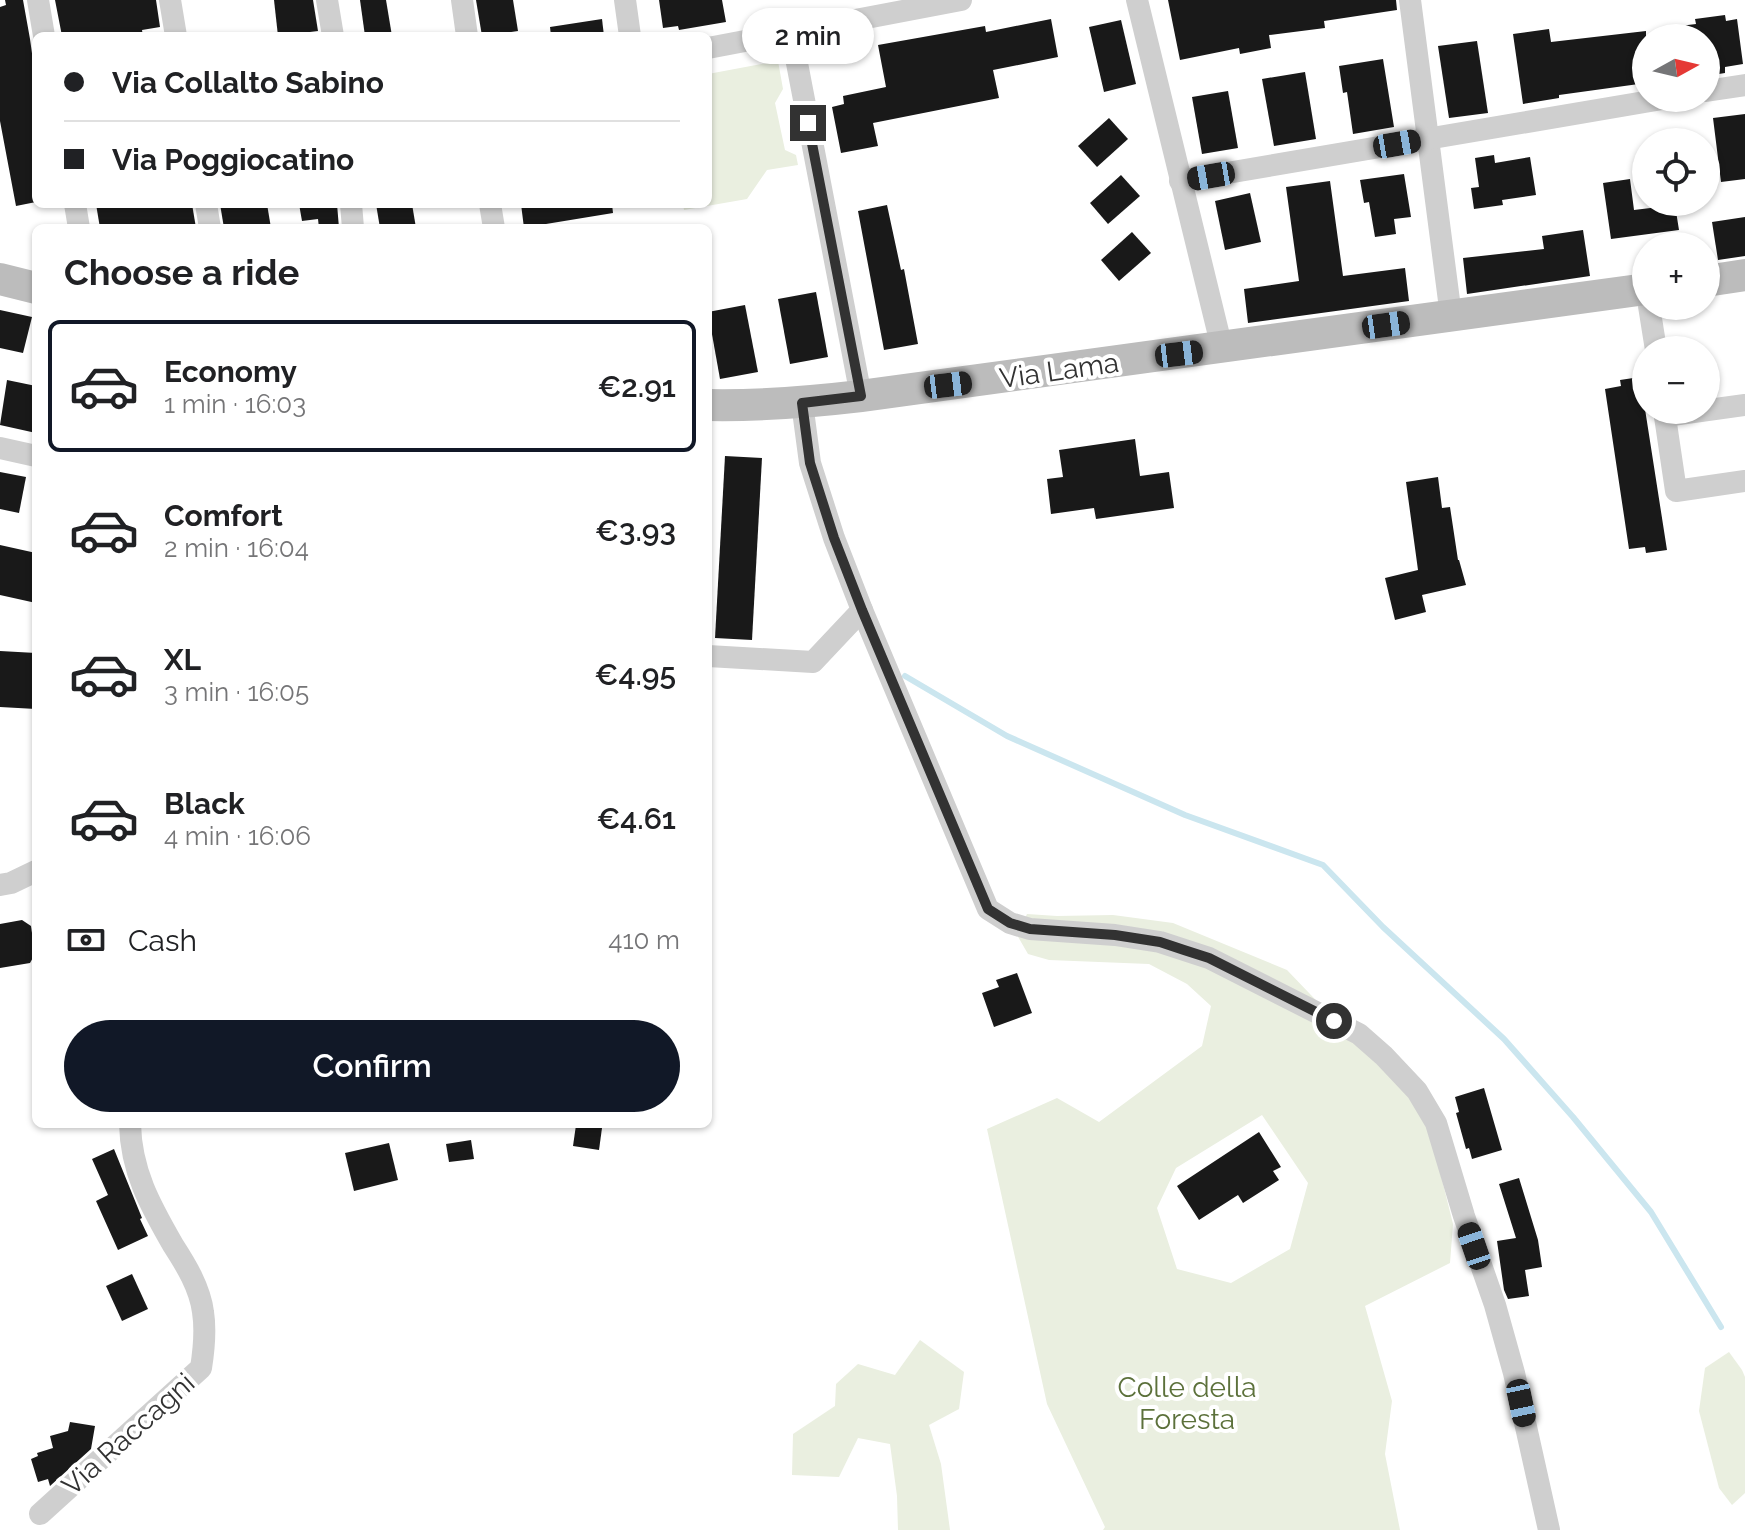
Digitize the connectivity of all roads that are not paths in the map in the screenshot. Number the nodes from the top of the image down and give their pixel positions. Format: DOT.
graph roads {
  1 [pos="38,0"];
  2 [pos="170,0"];
  3 [pos="327,0"];
  4 [pos="462,0"];
  5 [pos="625,0"];
  6 [pos="961,0"];
  7 [pos="1137,0"];
  8 [pos="1410,0"];
  9 [pos="43,32"];
  10 [pos="175,32"];
  11 [pos="332,32"];
  12 [pos="466,32"];
  13 [pos="629,32"];
  14 [pos="791,32"];
  15 [pos="712,47"];
  16 [pos="1745,85"];
  17 [pos="1720,89"];
  18 [pos="1632,104"];
  19 [pos="1428,139"];
  20 [pos="1180,181"];
  21 [pos="1745,275"];
  22 [pos="0,279"];
  23 [pos="1720,279"];
  24 [pos="32,287"];
  25 [pos="1632,291"];
  26 [pos="1451,316"];
  27 [pos="1222,348"];
  28 [pos="861,396"];
  29 [pos="802,403"];
  30 [pos="712,405"];
  31 [pos="1745,405"];
  32 [pos="1720,408"];
  33 [pos="1667,424"];
  34 [pos="0,448"];
  35 [pos="32,455"];
  36 [pos="1745,481"];
  37 [pos="862,610"];
  38 [pos="712,656"];
  39 [pos="32,873"];
  40 [pos="0,885"];
  41 [pos="130,1128"];
  42 [pos="40,1514"];
  43 [pos="1549,1530"];
  1 -- 9 [label="street"];
  2 -- 10 [label="street"];
  3 -- 11 [label="street"];
  4 -- 12 [label="street"];
  5 -- 13 [label="street"];
  6 -- 14 [label="street"];
  7 -- 20 [label="street"];
  8 -- 19 [label="street"];
  14 -- 15 [label="street"];
  14 -- 28 [label="street"];
  16 -- 17 [label="street"];
  18 -- 19 [label="street"];
  19 -- 20 [label="street"];
  19 -- 26 [label="street"];
  20 -- 27 [label="street"];
  21 -- 23 [label="main road"];
  22 -- 24 [label="main road"];
  25 -- 26 [label="main road, Via Lama"];
  26 -- 27 [label="main road, Via Lama"];
  27 -- 28 [label="main road, Via Lama"];
  28 -- 29 [label="main road, Via Lama"];
  29 -- 30 [label="main road, Via Lama"];
  29 -- 37 [label="street"];
  31 -- 32 [label="street"];
  33 -- 36 [label="street"];
  34 -- 35 [label="street"];
  37 -- 38 [label="street"];
  37 -- 43 [label="street"];
  39 -- 40 [label="street"];
  41 -- 42 [label="street, Via Raccagni"];
}
